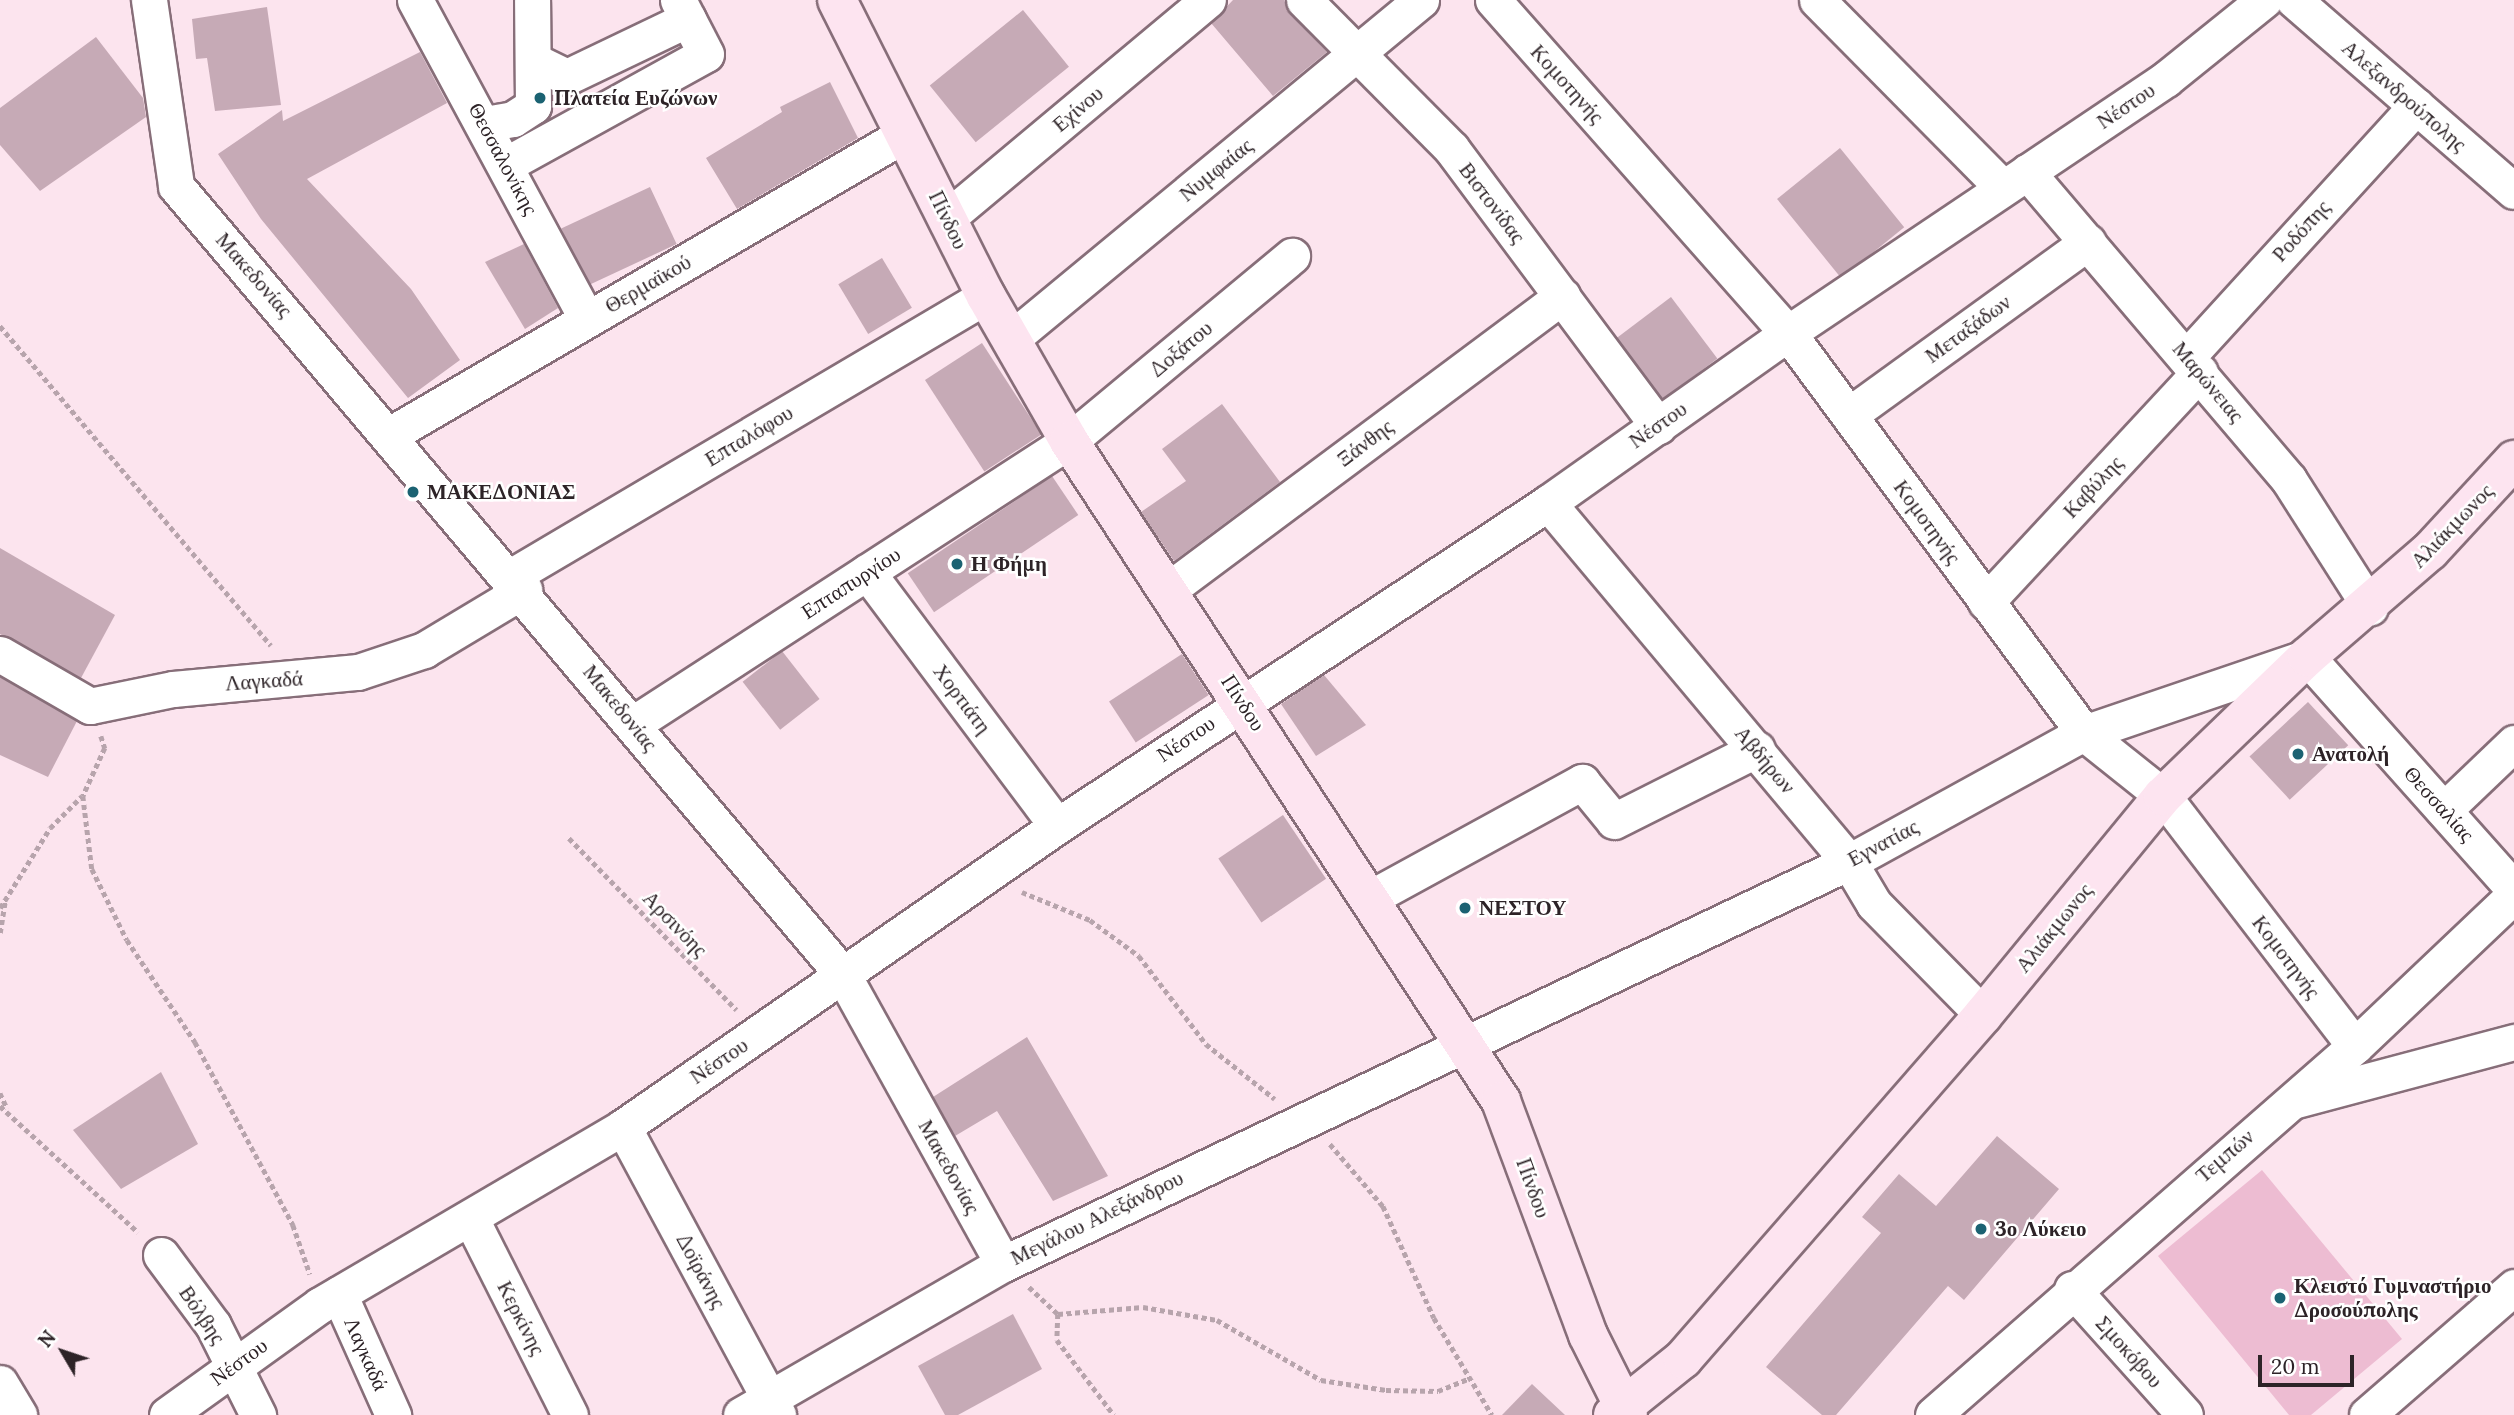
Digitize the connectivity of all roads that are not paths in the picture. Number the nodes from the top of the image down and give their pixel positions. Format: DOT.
graph roads {
  1 [pos="149,0"];
  2 [pos="415,0"];
  3 [pos="533,0"];
  4 [pos="1208,0"];
  5 [pos="1304,0"];
  6 [pos="1421,0"];
  7 [pos="1493,0"];
  8 [pos="1817,0"];
  9 [pos="2264,0"];
  10 [pos="2294,0"];
  11 [pos="846,4"];
  12 [pos="683,9"];
  13 [pos="1358,54"];
  14 [pos="534,61"];
  15 [pos="2416,106"];
  16 [pos="485,124"];
  17 [pos="905,134"];
  18 [pos="507,164"];
  19 [pos="2015,180"];
  20 [pos="2514,191"];
  21 [pos="947,218"];
  22 [pos="2088,242"];
  23 [pos="1292,256"];
  24 [pos="986,296"];
  25 [pos="1563,296"];
  26 [pos="587,319"];
  27 [pos="1788,332"];
  28 [pos="1010,339"];
  29 [pos="2194,364"];
  30 [pos="1849,415"];
  31 [pos="1658,425"];
  32 [pos="391,434"];
  33 [pos="1069,441"];
  34 [pos="2514,460"];
  35 [pos="1548,503"];
  36 [pos="867,572"];
  37 [pos="518,583"];
  38 [pos="1168,590"];
  39 [pos="1986,601"];
  40 [pos="2370,607"];
  41 [pos="0,654"];
  42 [pos="2307,657"];
  43 [pos="1242,702"];
  44 [pos="633,724"];
  45 [pos="2084,733"];
  46 [pos="2514,743"];
  47 [pos="1757,749"];
  48 [pos="2163,796"];
  49 [pos="2444,810"];
  50 [pos="1057,826"];
  51 [pos="1849,862"];
  52 [pos="2514,889"];
  53 [pos="2514,895"];
  54 [pos="1370,898"];
  55 [pos="843,975"];
  56 [pos="1983,1015"];
  57 [pos="1463,1040"];
  58 [pos="2514,1042"];
  59 [pos="2355,1046"];
  60 [pos="2286,1103"];
  61 [pos="623,1127"];
  62 [pos="472,1221"];
  63 [pos="161,1255"];
  64 [pos="1003,1264"];
  65 [pos="2514,1287"];
  66 [pos="2072,1289"];
  67 [pos="329,1299"];
  68 [pos="234,1364"];
  69 [pos="0,1383"];
  70 [pos="2389,1408"];
  71 [pos="763,1410"];
  72 [pos="1622,1412"];
  73 [pos="19,1415"];
  74 [pos="167,1415"];
  75 [pos="258,1415"];
  76 [pos="393,1415"];
  77 [pos="570,1415"];
  78 [pos="1933,1415"];
  79 [pos="2186,1415"];
  1 -- 32 [label="street, Μακεδονίας"];
  2 -- 16 [label="street, Θεσσαλονίκης"];
  3 -- 14 [label="street"];
  4 -- 21 [label="street, Εχίνου"];
  5 -- 13 [label="street, Βιστονίδας"];
  6 -- 13 [label="street, Νυμφαίας"];
  7 -- 27 [label="street, Κομοτηνής"];
  8 -- 19 [label="street, Μαρώνειας"];
  9 -- 19 [label="street, Νέστου"];
  10 -- 15 [label="street, Αλεξανδρούπολης"];
  11 -- 17 [label="street, Πίνδου"];
  12 -- 14 [label="street"];
  12 -- 18 [label="street"];
  13 -- 25 [label="street, Βιστονίδας"];
  13 -- 28 [label="street, Νυμφαίας"];
  14 -- 16 [label="street"];
  15 -- 20 [label="street, Αλεξανδρούπολης"];
  15 -- 29 [label="street, Ροδόπης"];
  16 -- 18 [label="street, Θεσσαλονίκης"];
  17 -- 21 [label="street, Πίνδου"];
  17 -- 26 [label="street, Θερμαϊκού"];
  18 -- 26 [label="street, Θεσσαλονίκης"];
  19 -- 22 [label="street, Μαρώνειας"];
  19 -- 27 [label="street, Νέστου"];
  21 -- 24 [label="street, Πίνδου"];
  22 -- 29 [label="street, Μαρώνειας"];
  22 -- 30 [label="street, Μεταξάδων"];
  23 -- 33 [label="street, Δοξάτου"];
  24 -- 28 [label="street, Πίνδου"];
  24 -- 37 [label="street, Επταλόφου"];
  25 -- 31 [label="street, Βιστονίδας"];
  25 -- 38 [label="street, Ξάνθης"];
  26 -- 32 [label="street, Θερμαϊκού"];
  27 -- 30 [label="street, Κομοτηνής"];
  27 -- 31 [label="street, Νέστου"];
  28 -- 33 [label="street, Πίνδου"];
  29 -- 39 [label="street, Καβύλης"];
  29 -- 40 [label="street, Μαρώνειας"];
  30 -- 39 [label="street, Κομοτηνής"];
  31 -- 35 [label="street, Νέστου"];
  32 -- 37 [label="street, Μακεδονίας"];
  33 -- 36 [label="street, Επταπυργίου"];
  33 -- 38 [label="street, Πίνδου"];
  34 -- 40 [label="street, Αλιάκμωνος"];
  35 -- 43 [label="street, Νέστου"];
  35 -- 47 [label="street, Αβδήρων"];
  36 -- 44 [label="street, Επταπυργίου"];
  36 -- 50 [label="street, Χορτιάτη"];
  37 -- 41 [label="street, Λαγκαδά"];
  37 -- 44 [label="street, Μακεδονίας"];
  38 -- 43 [label="street, Πίνδου"];
  39 -- 45 [label="street, Κομοτηνής"];
  40 -- 42 [label="street, Αλιάκμωνος"];
  42 -- 45 [label="street, Εγνατίας"];
  42 -- 48 [label="street, Αλιάκμωνος"];
  42 -- 49 [label="street, Θεσσαλίας"];
  43 -- 50 [label="street, Νέστου"];
  43 -- 54 [label="street, Πίνδου"];
  44 -- 55 [label="street, Μακεδονίας"];
  45 -- 48 [label="street, Κομοτηνής"];
  45 -- 51 [label="street, Εγνατίας"];
  46 -- 49 [label="street"];
  47 -- 51 [label="street, Αβδήρων"];
  47 -- 54 [label="street"];
  48 -- 56 [label="street, Αλιάκμωνος"];
  48 -- 59 [label="street, Κομοτηνής"];
  49 -- 52 [label="street, Θεσσαλίας"];
  50 -- 55 [label="street, Νέστου"];
  51 -- 56 [label="street, Αβδήρων"];
  51 -- 57 [label="street, Εγνατίας"];
  53 -- 59 [label="street, Τεμπών"];
  54 -- 57 [label="street, Πίνδου"];
  55 -- 61 [label="street, Νέστου"];
  55 -- 64 [label="street, Μακεδονίας"];
  56 -- 72 [label="street, Αλιάκμωνος"];
  57 -- 64 [label="street, Μεγάλου Αλεξάνδρου"];
  57 -- 72 [label="street, Πίνδου"];
  58 -- 60 [label="street"];
  59 -- 60 [label="street, Τεμπών"];
  60 -- 66 [label="street, Τεμπών"];
  61 -- 62 [label="street, Νέστου"];
  61 -- 71 [label="street, Δοϊράνης"];
  62 -- 67 [label="street, Νέστου"];
  62 -- 77 [label="street, Κερκίνης"];
  63 -- 68 [label="street, Βόλβης"];
  64 -- 71 [label="street, Μεγάλου Αλεξάνδρου"];
  65 -- 70 [label="street"];
  66 -- 78 [label="street, Τεμπών"];
  66 -- 79 [label="street, Σμοκόβου"];
  67 -- 68 [label="street, Νέστου"];
  67 -- 76 [label="street, Λαγκαδά"];
  68 -- 74 [label="street, Νέστου"];
  68 -- 75 [label="street, Βόλβης"];
  69 -- 73 [label="street"];
}
